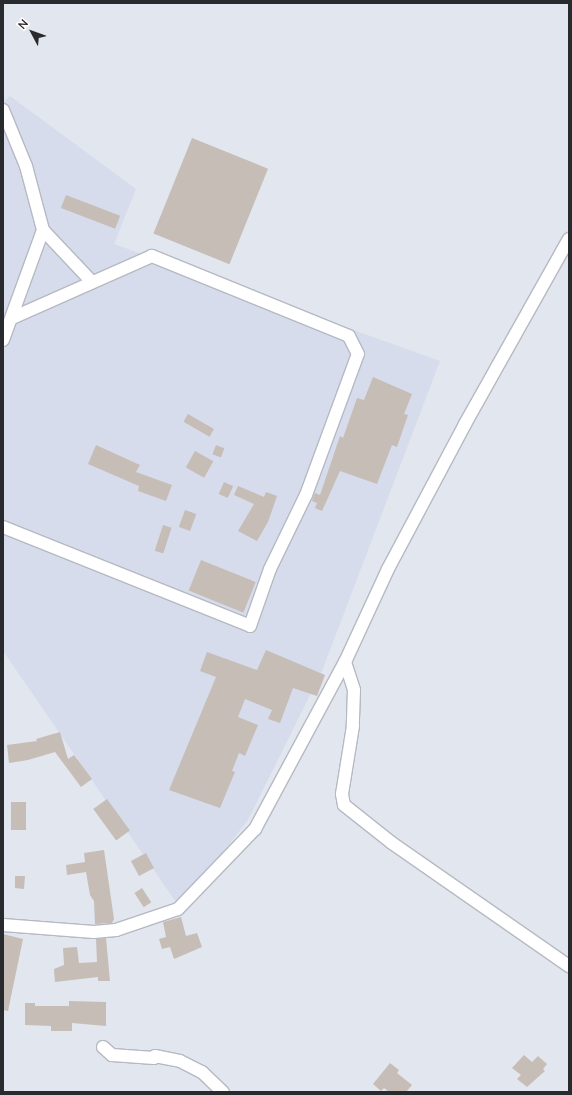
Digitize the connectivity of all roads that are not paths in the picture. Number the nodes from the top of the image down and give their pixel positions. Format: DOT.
graph roads {
  1 [pos="3,110"];
  2 [pos="43,230"];
  3 [pos="569,239"];
  4 [pos="92,282"];
  5 [pos="12,318"];
  6 [pos="3,340"];
  7 [pos="3,527"];
  8 [pos="345,662"];
  9 [pos="3,925"];
  10 [pos="569,966"];
  11 [pos="103,1047"];
  12 [pos="223,1092"];
  1 -- 2 [label="street"];
  2 -- 4 [label="street"];
  2 -- 5 [label="street"];
  3 -- 8 [label="street"];
  4 -- 5 [label="street"];
  4 -- 7 [label="street"];
  5 -- 6 [label="street"];
  8 -- 9 [label="street"];
  8 -- 10 [label="street"];
  11 -- 12 [label="street"];
}
